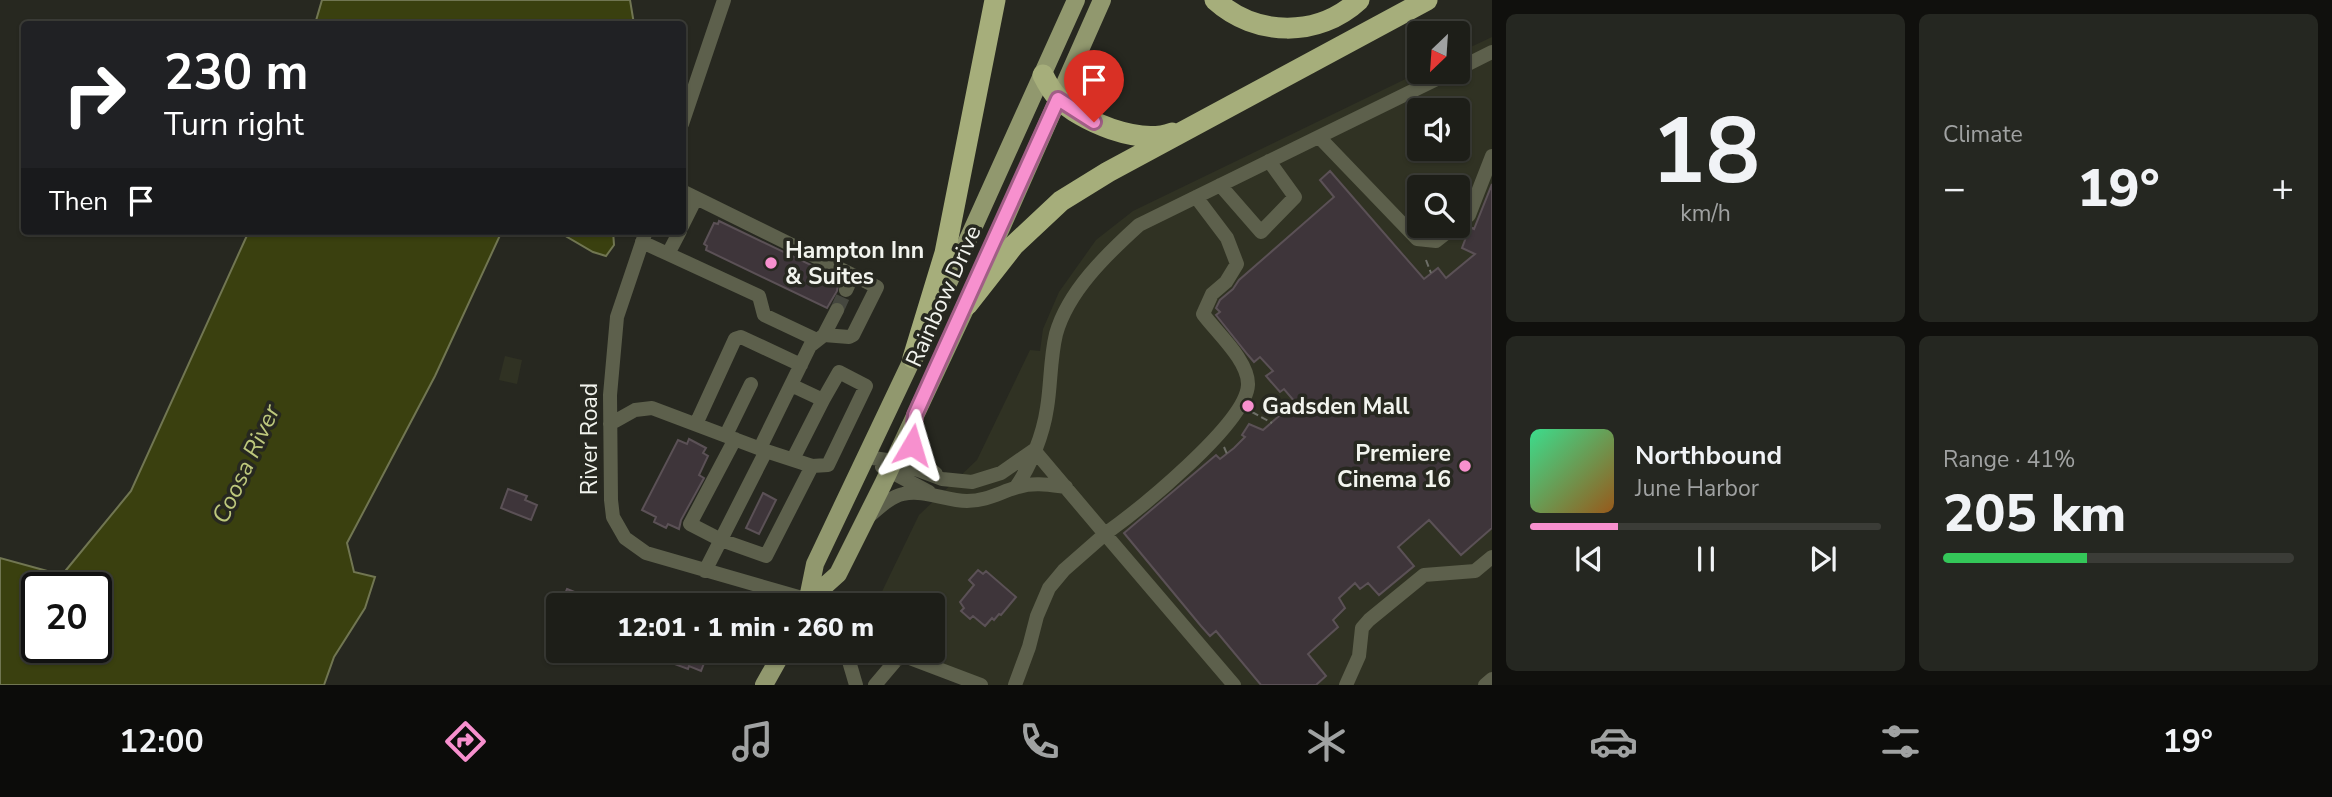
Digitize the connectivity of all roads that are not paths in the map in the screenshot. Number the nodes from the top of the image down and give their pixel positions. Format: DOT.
graph roads {
  1 [pos="724,0"];
  2 [pos="995,0"];
  3 [pos="1076,0"];
  4 [pos="1102,0"];
  5 [pos="1215,0"];
  6 [pos="1359,0"];
  7 [pos="1427,0"];
  8 [pos="1492,52"];
  9 [pos="1470,63"];
  10 [pos="1043,75"];
  11 [pos="1427,84"];
  12 [pos="1058,99"];
  13 [pos="686,112"];
  14 [pos="1201,123"];
  15 [pos="1319,137"];
  16 [pos="1492,156"];
  17 [pos="1269,161"];
  18 [pos="1220,185"];
  19 [pos="686,193"];
  20 [pos="1196,197"];
  21 [pos="696,198"];
  22 [pos="1470,212"];
  23 [pos="686,218"];
  24 [pos="1407,229"];
  25 [pos="678,235"];
  26 [pos="644,237"];
  27 [pos="1416,238"];
  28 [pos="1440,238"];
  29 [pos="668,254"];
  30 [pos="853,275"];
  31 [pos="846,290"];
  32 [pos="967,305"];
  33 [pos="837,310"];
  34 [pos="821,337"];
  35 [pos="913,358"];
  36 [pos="801,365"];
  37 [pos="751,384"];
  38 [pos="791,385"];
  39 [pos="823,400"];
  40 [pos="915,415"];
  41 [pos="696,424"];
  42 [pos="610,425"];
  43 [pos="730,437"];
  44 [pos="763,450"];
  45 [pos="1034,450"];
  46 [pos="866,457"];
  47 [pos="793,459"];
  48 [pos="812,466"];
  49 [pos="891,466"];
  50 [pos="942,479"];
  51 [pos="1016,487"];
  52 [pos="1066,487"];
  53 [pos="935,495"];
  54 [pos="866,519"];
  55 [pos="1105,534"];
  56 [pos="721,540"];
  57 [pos="1492,557"];
  58 [pos="705,571"];
  59 [pos="776,593"];
  60 [pos="813,593"];
  61 [pos="822,593"];
  62 [pos="776,663"];
  63 [pos="850,663"];
  64 [pos="1492,679"];
  65 [pos="764,685"];
  66 [pos="856,685"];
  67 [pos="875,685"];
  68 [pos="981,685"];
  69 [pos="1015,685"];
  70 [pos="1234,685"];
  71 [pos="1346,685"];
  72 [pos="1485,685"];
  1 -- 13 [label="street"];
  2 -- 35 [label="highway"];
  3 -- 10 [label="main road, Rainbow Drive"];
  4 -- 12 [label="main road, Rainbow Drive"];
  5 -- 6 [label="highway"];
  7 -- 14 [label="highway"];
  8 -- 9 [label="street"];
  10 -- 12 [label="highway"];
  10 -- 35 [label="main road, Rainbow Drive"];
  11 -- 15 [label="street"];
  12 -- 14 [label="highway"];
  12 -- 32 [label="main road, Rainbow Drive"];
  14 -- 32 [label="highway"];
  15 -- 17 [label="street"];
  15 -- 24 [label="street"];
  16 -- 22 [label="street"];
  17 -- 18 [label="street"];
  17 -- 18 [label="street"];
  18 -- 20 [label="street"];
  19 -- 21 [label="street"];
  20 -- 45 [label="street"];
  20 -- 55 [label="street"];
  21 -- 23 [label="street"];
  21 -- 30 [label="street"];
  25 -- 29 [label="street"];
  26 -- 29 [label="street"];
  26 -- 42 [label="street, River Road"];
  27 -- 28 [label="street"];
  29 -- 34 [label="street"];
  30 -- 31 [label="street"];
  30 -- 34 [label="street"];
  32 -- 40 [label="main road, Rainbow Drive"];
  33 -- 34 [label="street"];
  34 -- 36 [label="street"];
  35 -- 46 [label="main road, Rainbow Drive"];
  36 -- 38 [label="street"];
  36 -- 41 [label="street"];
  37 -- 43 [label="street"];
  38 -- 39 [label="street"];
  38 -- 44 [label="street"];
  39 -- 47 [label="street"];
  39 -- 48 [label="street"];
  40 -- 49 [label="main road, Rainbow Drive"];
  40 -- 50 [label="street"];
  41 -- 42 [label="street"];
  41 -- 43 [label="street"];
  42 -- 58 [label="street, River Road"];
  43 -- 44 [label="street"];
  43 -- 56 [label="street"];
  44 -- 47 [label="street"];
  44 -- 56 [label="street"];
  45 -- 50 [label="street"];
  45 -- 51 [label="street"];
  45 -- 52 [label="street"];
  46 -- 49 [label="street"];
  46 -- 60 [label="main road, Rainbow Drive"];
  47 -- 48 [label="street"];
  48 -- 56 [label="street"];
  49 -- 50 [label="street"];
  49 -- 53 [label="street"];
  49 -- 54 [label="main road, Rainbow Drive"];
  51 -- 52 [label="street"];
  51 -- 53 [label="street"];
  52 -- 55 [label="street"];
  53 -- 54 [label="street"];
  54 -- 61 [label="main road, Rainbow Drive"];
  55 -- 69 [label="street"];
  55 -- 70 [label="street"];
  56 -- 58 [label="street"];
  57 -- 71 [label="street"];
  58 -- 59 [label="street, River Road"];
  62 -- 65 [label="main road"];
  63 -- 66 [label="street"];
  64 -- 72 [label="street"];
  67 -- 68 [label="street"];
}
